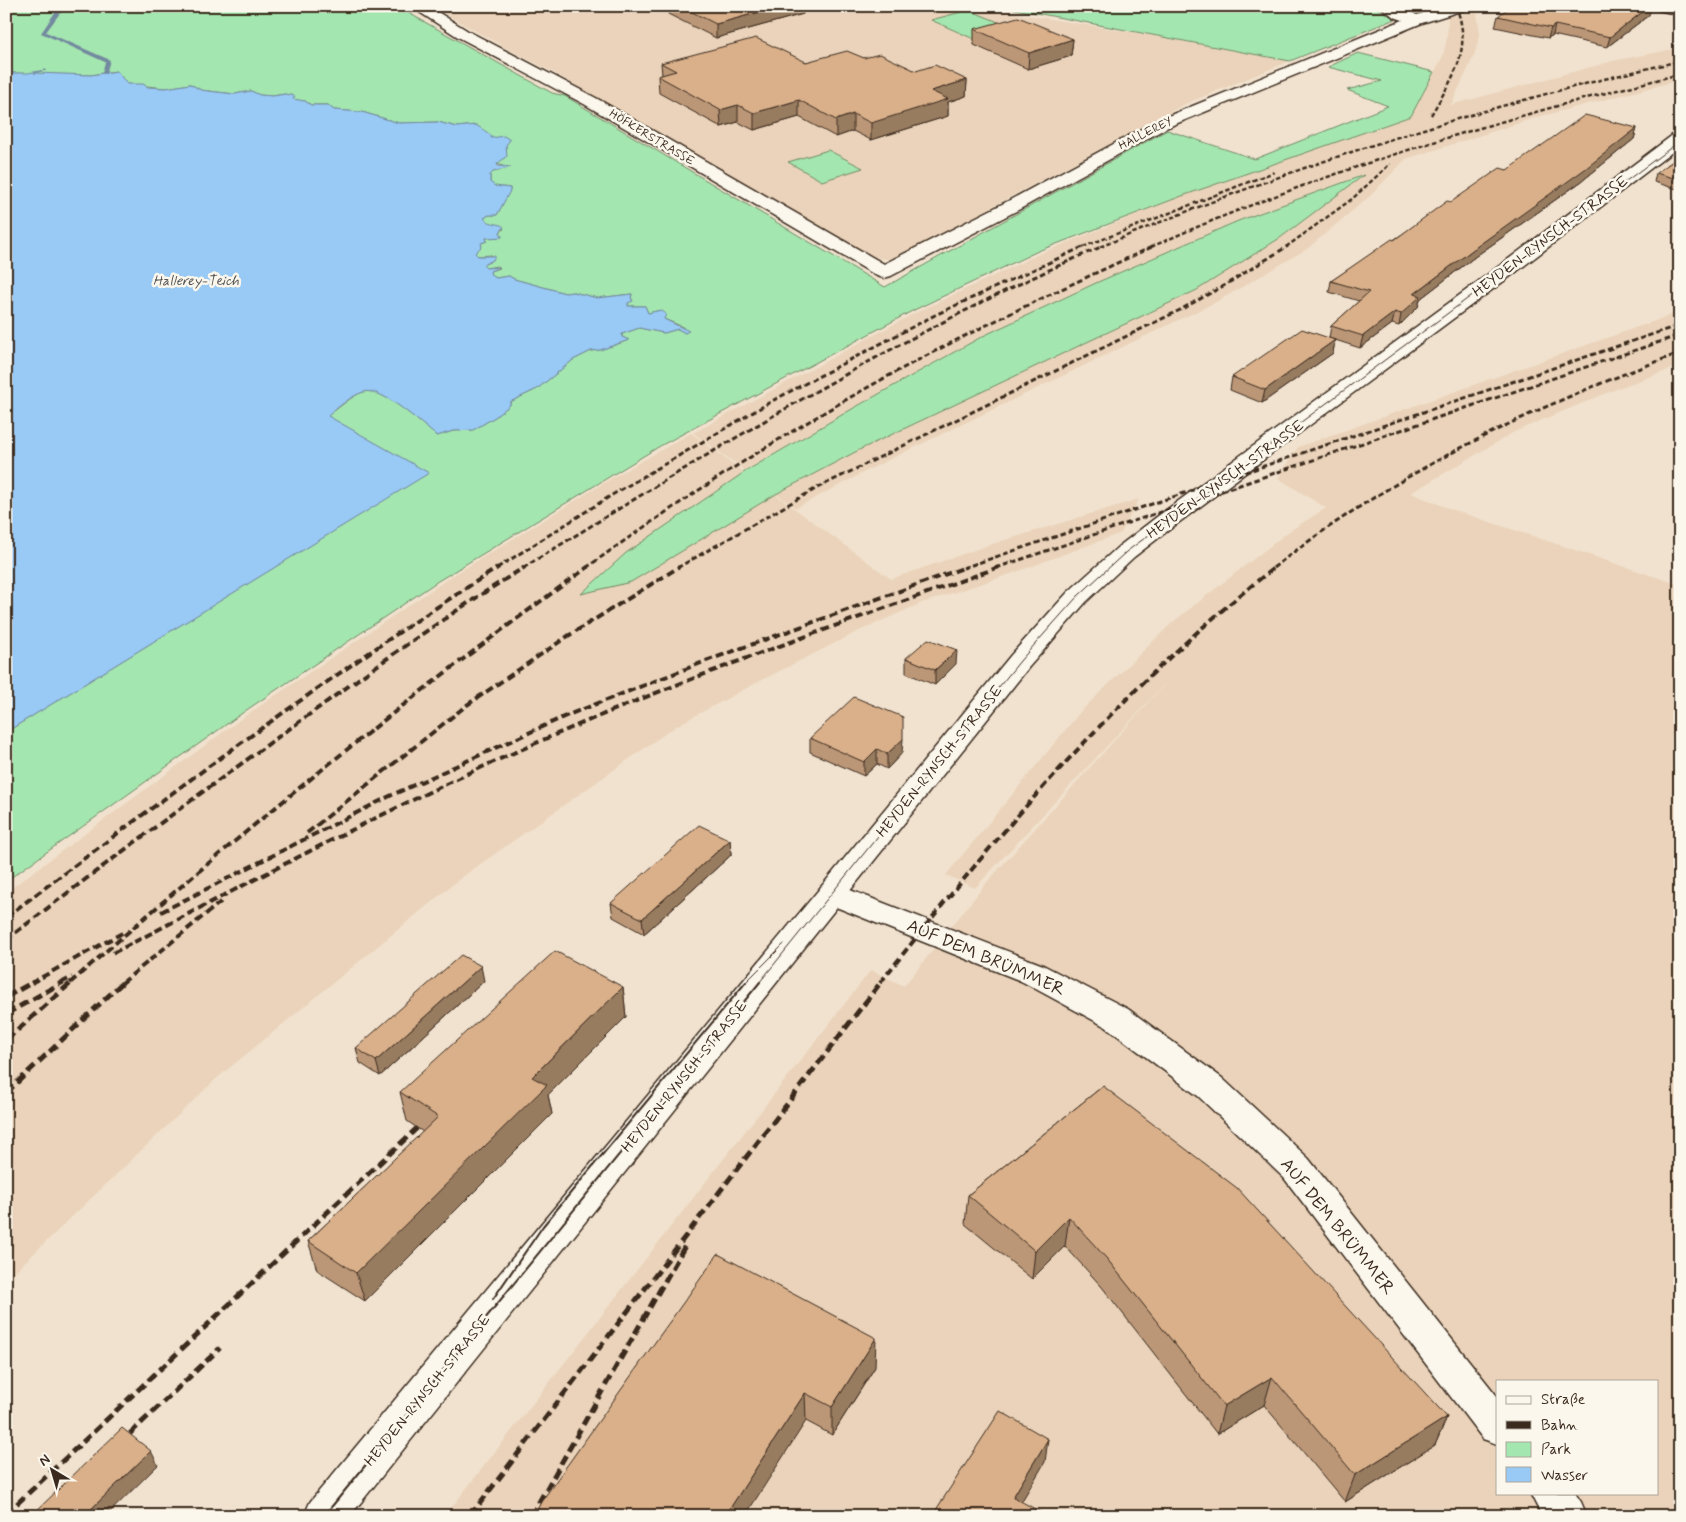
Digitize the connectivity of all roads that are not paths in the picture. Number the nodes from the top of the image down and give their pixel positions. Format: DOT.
graph roads {
  1 [pos="417,6"];
  2 [pos="1387,6"];
  3 [pos="1462,6"];
  4 [pos="1659,6"];
  5 [pos="1680,11"];
  6 [pos="1417,20"];
  7 [pos="1680,138"];
  8 [pos="884,272"];
  9 [pos="832,894"];
  10 [pos="1496,1425"];
  11 [pos="1551,1494"];
  12 [pos="324,1516"];
  13 [pos="1567,1516"];
  1 -- 8 [label="street, HÖFKERSTRASSE"];
  2 -- 6 [label="street"];
  3 -- 6 [label="street, HALLEREY"];
  4 -- 5 [label="street"];
  6 -- 8 [label="street, HALLEREY"];
  7 -- 9 [label="street, HEYDEN-RYNSCH-STRASSE"];
  9 -- 10 [label="street, AUF DEM BRÜMMER"];
  9 -- 12 [label="street, HEYDEN-RYNSCH-STRASSE"];
  11 -- 13 [label="street"];
}
